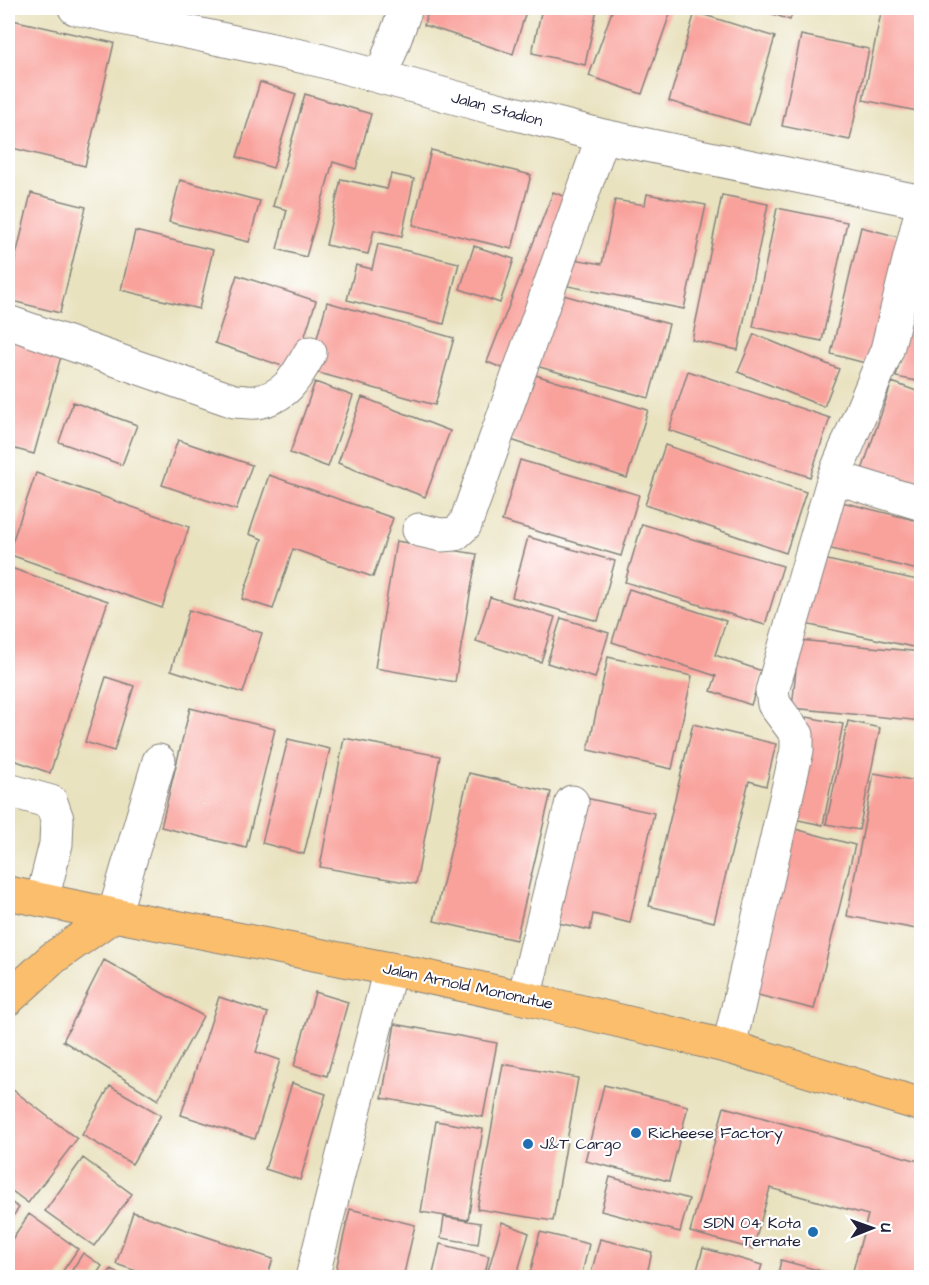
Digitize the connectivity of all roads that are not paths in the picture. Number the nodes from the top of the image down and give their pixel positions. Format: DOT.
graph roads {
  1 [pos="75,8"];
  2 [pos="406,8"];
  3 [pos="123,13"];
  4 [pos="381,77"];
  5 [pos="603,136"];
  6 [pos="921,202"];
  7 [pos="921,208"];
  8 [pos="8,322"];
  9 [pos="310,353"];
  10 [pos="834,477"];
  11 [pos="921,504"];
  12 [pos="419,530"];
  13 [pos="159,761"];
  14 [pos="8,790"];
  15 [pos="572,802"];
  16 [pos="8,893"];
  17 [pos="42,900"];
  18 [pos="114,915"];
  19 [pos="390,969"];
  20 [pos="524,998"];
  21 [pos="8,999"];
  22 [pos="729,1047"];
  23 [pos="921,1105"];
  24 [pos="312,1278"];
  1 -- 3 [label="street, Jalan Stadion"];
  2 -- 4 [label="street"];
  3 -- 4 [label="street, Jalan Stadion"];
  4 -- 5 [label="street, Jalan Stadion"];
  5 -- 6 [label="street, Jalan Stadion"];
  5 -- 12 [label="street"];
  7 -- 10 [label="street"];
  8 -- 9 [label="street"];
  10 -- 11 [label="street"];
  10 -- 22 [label="street"];
  13 -- 18 [label="street"];
  14 -- 17 [label="street"];
  15 -- 20 [label="street"];
  16 -- 17 [label="highway, Jalan Arnold Mononutue"];
  17 -- 18 [label="highway, Jalan Arnold Mononutue"];
  18 -- 19 [label="highway, Jalan Arnold Mononutue"];
  18 -- 21 [label="highway"];
  19 -- 20 [label="highway, Jalan Arnold Mononutue"];
  19 -- 24 [label="street"];
  20 -- 22 [label="highway, Jalan Arnold Mononutue"];
  22 -- 23 [label="highway, Jalan Arnold Mononutue"];
}
